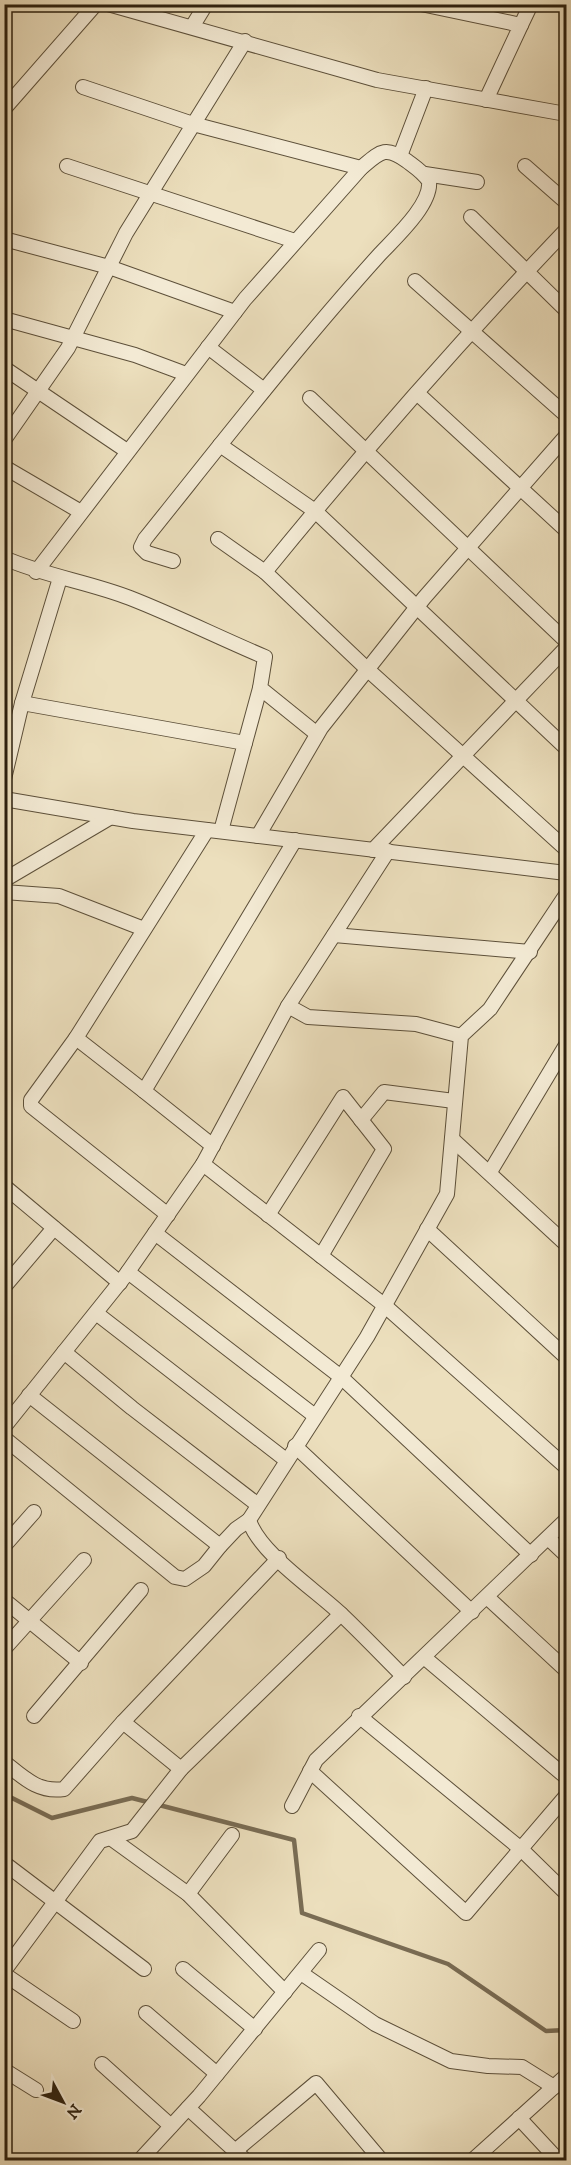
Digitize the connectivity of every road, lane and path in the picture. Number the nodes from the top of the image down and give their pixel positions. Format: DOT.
graph roads {
  1 [pos="96,4"];
  2 [pos="108,4"];
  3 [pos="206,4"];
  4 [pos="421,4"];
  5 [pos="531,4"];
  6 [pos="521,26"];
  7 [pos="192,27"];
  8 [pos="245,41"];
  9 [pos="83,87"];
  10 [pos="426,88"];
  11 [pos="486,99"];
  12 [pos="4,110"];
  13 [pos="567,114"];
  14 [pos="193,124"];
  15 [pos="400,156"];
  16 [pos="67,166"];
  17 [pos="525,166"];
  18 [pos="361,168"];
  19 [pos="425,174"];
  20 [pos="477,182"];
  21 [pos="151,193"];
  22 [pos="567,202"];
  23 [pos="471,217"];
  24 [pos="567,230"];
  25 [pos="4,239"];
  26 [pos="295,241"];
  27 [pos="109,267"];
  28 [pos="527,272"];
  29 [pos="415,281"];
  30 [pos="567,310"];
  31 [pos="235,312"];
  32 [pos="4,319"];
  33 [pos="473,329"];
  34 [pos="73,337"];
  35 [pos="208,347"];
  36 [pos="4,368"];
  37 [pos="186,374"];
  38 [pos="40,390"];
  39 [pos="264,390"];
  40 [pos="417,393"];
  41 [pos="310,398"];
  42 [pos="567,415"];
  43 [pos="567,436"];
  44 [pos="4,440"];
  45 [pos="220,445"];
  46 [pos="127,451"];
  47 [pos="366,451"];
  48 [pos="4,467"];
  49 [pos="521,488"];
  50 [pos="315,511"];
  51 [pos="81,512"];
  52 [pos="567,530"];
  53 [pos="218,538"];
  54 [pos="469,547"];
  55 [pos="4,558"];
  56 [pos="173,561"];
  57 [pos="36,572"];
  58 [pos="265,572"];
  59 [pos="60,578"];
  60 [pos="417,608"];
  61 [pos="567,641"];
  62 [pos="567,648"];
  63 [pos="367,669"];
  64 [pos="260,688"];
  65 [pos="516,701"];
  66 [pos="22,703"];
  67 [pos="317,734"];
  68 [pos="244,743"];
  69 [pos="567,748"];
  70 [pos="463,756"];
  71 [pos="4,778"];
  72 [pos="4,800"];
  73 [pos="111,817"];
  74 [pos="214,830"];
  75 [pos="258,836"];
  76 [pos="295,840"];
  77 [pos="567,849"];
  78 [pos="373,850"];
  79 [pos="388,851"];
  80 [pos="567,858"];
  81 [pos="564,873"];
  82 [pos="4,880"];
  83 [pos="4,892"];
  84 [pos="567,895"];
  85 [pos="144,929"];
  86 [pos="334,935"];
  87 [pos="530,952"];
  88 [pos="288,1006"];
  89 [pos="461,1036"];
  90 [pos="76,1038"];
  91 [pos="567,1045"];
  92 [pos="144,1091"];
  93 [pos="454,1101"];
  94 [pos="361,1120"];
  95 [pos="452,1138"];
  96 [pos="213,1146"];
  97 [pos="203,1164"];
  98 [pos="490,1172"];
  99 [pos="4,1186"];
  100 [pos="168,1215"];
  101 [pos="268,1215"];
  102 [pos="54,1228"];
  103 [pos="427,1229"];
  104 [pos="155,1233"];
  105 [pos="564,1236"];
  106 [pos="321,1256"];
  107 [pos="124,1277"];
  108 [pos="4,1287"];
  109 [pos="384,1305"];
  110 [pos="96,1312"];
  111 [pos="64,1352"];
  112 [pos="567,1357"];
  113 [pos="341,1377"];
  114 [pos="29,1395"];
  115 [pos="315,1416"];
  116 [pos="4,1427"];
  117 [pos="4,1437"];
  118 [pos="294,1446"];
  119 [pos="286,1460"];
  120 [pos="567,1467"];
  121 [pos="258,1505"];
  122 [pos="34,1512"];
  123 [pos="249,1520"];
  124 [pos="567,1520"];
  125 [pos="548,1538"];
  126 [pos="4,1546"];
  127 [pos="220,1546"];
  128 [pos="531,1555"];
  129 [pos="567,1555"];
  130 [pos="279,1558"];
  131 [pos="84,1560"];
  132 [pos="141,1590"];
  133 [pos="488,1597"];
  134 [pos="4,1600"];
  135 [pos="472,1612"];
  136 [pos="341,1614"];
  137 [pos="29,1620"];
  138 [pos="4,1649"];
  139 [pos="425,1658"];
  140 [pos="81,1663"];
  141 [pos="567,1670"];
  142 [pos="404,1677"];
  143 [pos="34,1716"];
  144 [pos="359,1716"];
  145 [pos="123,1722"];
  146 [pos="4,1762"];
  147 [pos="181,1769"];
  148 [pos="310,1771"];
  149 [pos="567,1777"];
  150 [pos="567,1796"];
  151 [pos="292,1806"];
  152 [pos="232,1835"];
  153 [pos="112,1839"];
  154 [pos="521,1849"];
  155 [pos="4,1863"];
  156 [pos="567,1893"];
  157 [pos="188,1894"];
  158 [pos="55,1904"];
  159 [pos="319,1950"];
  160 [pos="144,1969"];
  161 [pos="183,1969"];
  162 [pos="4,1973"];
  163 [pos="301,1973"];
  164 [pos="285,1992"];
  165 [pos="146,2013"];
  166 [pos="73,2021"];
  167 [pos="255,2029"];
  168 [pos="102,2064"];
  169 [pos="4,2070"];
  170 [pos="217,2074"];
  171 [pos="567,2076"];
  172 [pos="554,2087"];
  173 [pos="36,2090"];
  174 [pos="189,2108"];
  175 [pos="519,2118"];
  176 [pos="171,2126"];
  177 [pos="240,2156"];
  178 [pos="140,2160"];
  179 [pos="381,2160"];
  180 [pos="472,2160"];
  181 [pos="558,2160"];
  1 -- 12 [label="street"];
  2 -- 7 [label="street"];
  3 -- 7 [label="street"];
  4 -- 6 [label="street"];
  5 -- 6 [label="street"];
  6 -- 11 [label="street"];
  7 -- 8 [label="street"];
  8 -- 10 [label="street"];
  8 -- 14 [label="street"];
  9 -- 14 [label="street"];
  10 -- 11 [label="street"];
  10 -- 15 [label="street"];
  11 -- 13 [label="street"];
  14 -- 18 [label="street"];
  14 -- 21 [label="street"];
  15 -- 18 [label="street"];
  15 -- 19 [label="street"];
  16 -- 21 [label="street"];
  17 -- 22 [label="street"];
  18 -- 26 [label="street"];
  19 -- 20 [label="street"];
  19 -- 39 [label="street"];
  21 -- 26 [label="street"];
  21 -- 27 [label="street"];
  23 -- 28 [label="street"];
  24 -- 28 [label="street"];
  25 -- 27 [label="street"];
  26 -- 31 [label="street"];
  27 -- 31 [label="street"];
  27 -- 34 [label="street"];
  28 -- 30 [label="street"];
  28 -- 33 [label="street"];
  29 -- 33 [label="street"];
  31 -- 35 [label="street"];
  32 -- 34 [label="street"];
  33 -- 40 [label="street"];
  33 -- 42 [label="street"];
  34 -- 37 [label="street"];
  34 -- 38 [label="street"];
  35 -- 37 [label="street"];
  35 -- 39 [label="street"];
  36 -- 38 [label="street"];
  37 -- 46 [label="street"];
  38 -- 44 [label="street"];
  38 -- 46 [label="street"];
  39 -- 45 [label="street"];
  40 -- 47 [label="street"];
  40 -- 49 [label="street"];
  41 -- 47 [label="street"];
  43 -- 49 [label="street"];
  45 -- 50 [label="street"];
  45 -- 56 [label="street"];
  46 -- 51 [label="street"];
  47 -- 50 [label="street"];
  47 -- 54 [label="street"];
  48 -- 51 [label="street"];
  49 -- 52 [label="street"];
  49 -- 54 [label="street"];
  50 -- 58 [label="street"];
  50 -- 60 [label="street"];
  51 -- 57 [label="street"];
  53 -- 58 [label="street"];
  54 -- 60 [label="street"];
  54 -- 61 [label="street"];
  55 -- 57 [label="street"];
  57 -- 59 [label="street"];
  58 -- 63 [label="street"];
  59 -- 64 [label="street"];
  59 -- 66 [label="street"];
  60 -- 63 [label="street"];
  60 -- 65 [label="street"];
  62 -- 65 [label="street"];
  63 -- 67 [label="street"];
  63 -- 70 [label="street"];
  64 -- 67 [label="street"];
  64 -- 68 [label="street"];
  65 -- 69 [label="street"];
  65 -- 70 [label="street"];
  66 -- 68 [label="street"];
  66 -- 71 [label="street"];
  67 -- 75 [label="street"];
  68 -- 74 [label="street"];
  70 -- 77 [label="street"];
  70 -- 78 [label="street"];
  72 -- 73 [label="street"];
  73 -- 74 [label="street"];
  73 -- 82 [label="street"];
  74 -- 75 [label="street"];
  74 -- 85 [label="street"];
  75 -- 76 [label="street"];
  76 -- 78 [label="street"];
  76 -- 92 [label="street"];
  78 -- 79 [label="street"];
  79 -- 81 [label="street"];
  79 -- 86 [label="street"];
  80 -- 81 [label="street"];
  83 -- 85 [label="street"];
  84 -- 87 [label="street"];
  85 -- 90 [label="street"];
  86 -- 87 [label="street"];
  86 -- 88 [label="street"];
  87 -- 89 [label="street"];
  88 -- 89 [label="street"];
  88 -- 96 [label="street"];
  89 -- 93 [label="street"];
  90 -- 92 [label="street"];
  90 -- 100 [label="street"];
  91 -- 98 [label="street"];
  92 -- 96 [label="street"];
  93 -- 94 [label="street"];
  93 -- 95 [label="street"];
  94 -- 101 [label="street"];
  94 -- 106 [label="street"];
  95 -- 98 [label="street"];
  95 -- 103 [label="street"];
  96 -- 97 [label="street"];
  97 -- 100 [label="street"];
  97 -- 101 [label="street"];
  98 -- 105 [label="street"];
  99 -- 102 [label="street"];
  100 -- 104 [label="street"];
  101 -- 106 [label="street"];
  102 -- 107 [label="street"];
  102 -- 108 [label="street"];
  103 -- 109 [label="street"];
  103 -- 112 [label="street"];
  104 -- 107 [label="street"];
  104 -- 113 [label="street"];
  106 -- 109 [label="street"];
  107 -- 110 [label="street"];
  107 -- 115 [label="street"];
  109 -- 113 [label="street"];
  109 -- 120 [label="street"];
  110 -- 111 [label="street"];
  110 -- 119 [label="street"];
  111 -- 114 [label="street"];
  111 -- 121 [label="street"];
  113 -- 115 [label="street"];
  113 -- 128 [label="street"];
  114 -- 116 [label="street"];
  114 -- 127 [label="street"];
  115 -- 118 [label="street"];
  117 -- 127 [label="street"];
  118 -- 119 [label="street"];
  118 -- 135 [label="street"];
  119 -- 121 [label="street"];
  121 -- 123 [label="street"];
  122 -- 126 [label="street"];
  123 -- 127 [label="street"];
  123 -- 130 [label="street"];
  124 -- 125 [label="street"];
  125 -- 128 [label="street"];
  125 -- 129 [label="street"];
  128 -- 133 [label="street"];
  130 -- 136 [label="street"];
  130 -- 145 [label="street"];
  131 -- 137 [label="street"];
  132 -- 140 [label="street"];
  133 -- 135 [label="street"];
  133 -- 141 [label="street"];
  134 -- 137 [label="street"];
  135 -- 139 [label="street"];
  136 -- 142 [label="street"];
  136 -- 147 [label="street"];
  137 -- 138 [label="street"];
  137 -- 140 [label="street"];
  139 -- 142 [label="street"];
  139 -- 149 [label="street"];
  140 -- 143 [label="street"];
  142 -- 144 [label="street"];
  144 -- 148 [label="street"];
  144 -- 154 [label="street"];
  145 -- 146 [label="street"];
  145 -- 147 [label="street"];
  147 -- 153 [label="street"];
  148 -- 151 [label="street"];
  148 -- 154 [label="street"];
  150 -- 154 [label="street"];
  152 -- 157 [label="street"];
  153 -- 157 [label="street"];
  153 -- 158 [label="street"];
  154 -- 156 [label="street"];
  155 -- 158 [label="street"];
  157 -- 164 [label="street"];
  158 -- 160 [label="street"];
  158 -- 162 [label="street"];
  159 -- 163 [label="street"];
  161 -- 167 [label="street"];
  162 -- 166 [label="street"];
  163 -- 164 [label="street"];
  163 -- 172 [label="street"];
  164 -- 167 [label="street"];
  165 -- 170 [label="street"];
  167 -- 170 [label="street"];
  168 -- 176 [label="street"];
  169 -- 173 [label="street"];
  170 -- 174 [label="street"];
  171 -- 172 [label="street"];
  172 -- 175 [label="street"];
  174 -- 176 [label="street"];
  174 -- 177 [label="street"];
  175 -- 180 [label="street"];
  175 -- 181 [label="street"];
  176 -- 178 [label="street"];
  177 -- 179 [label="street"];
}
